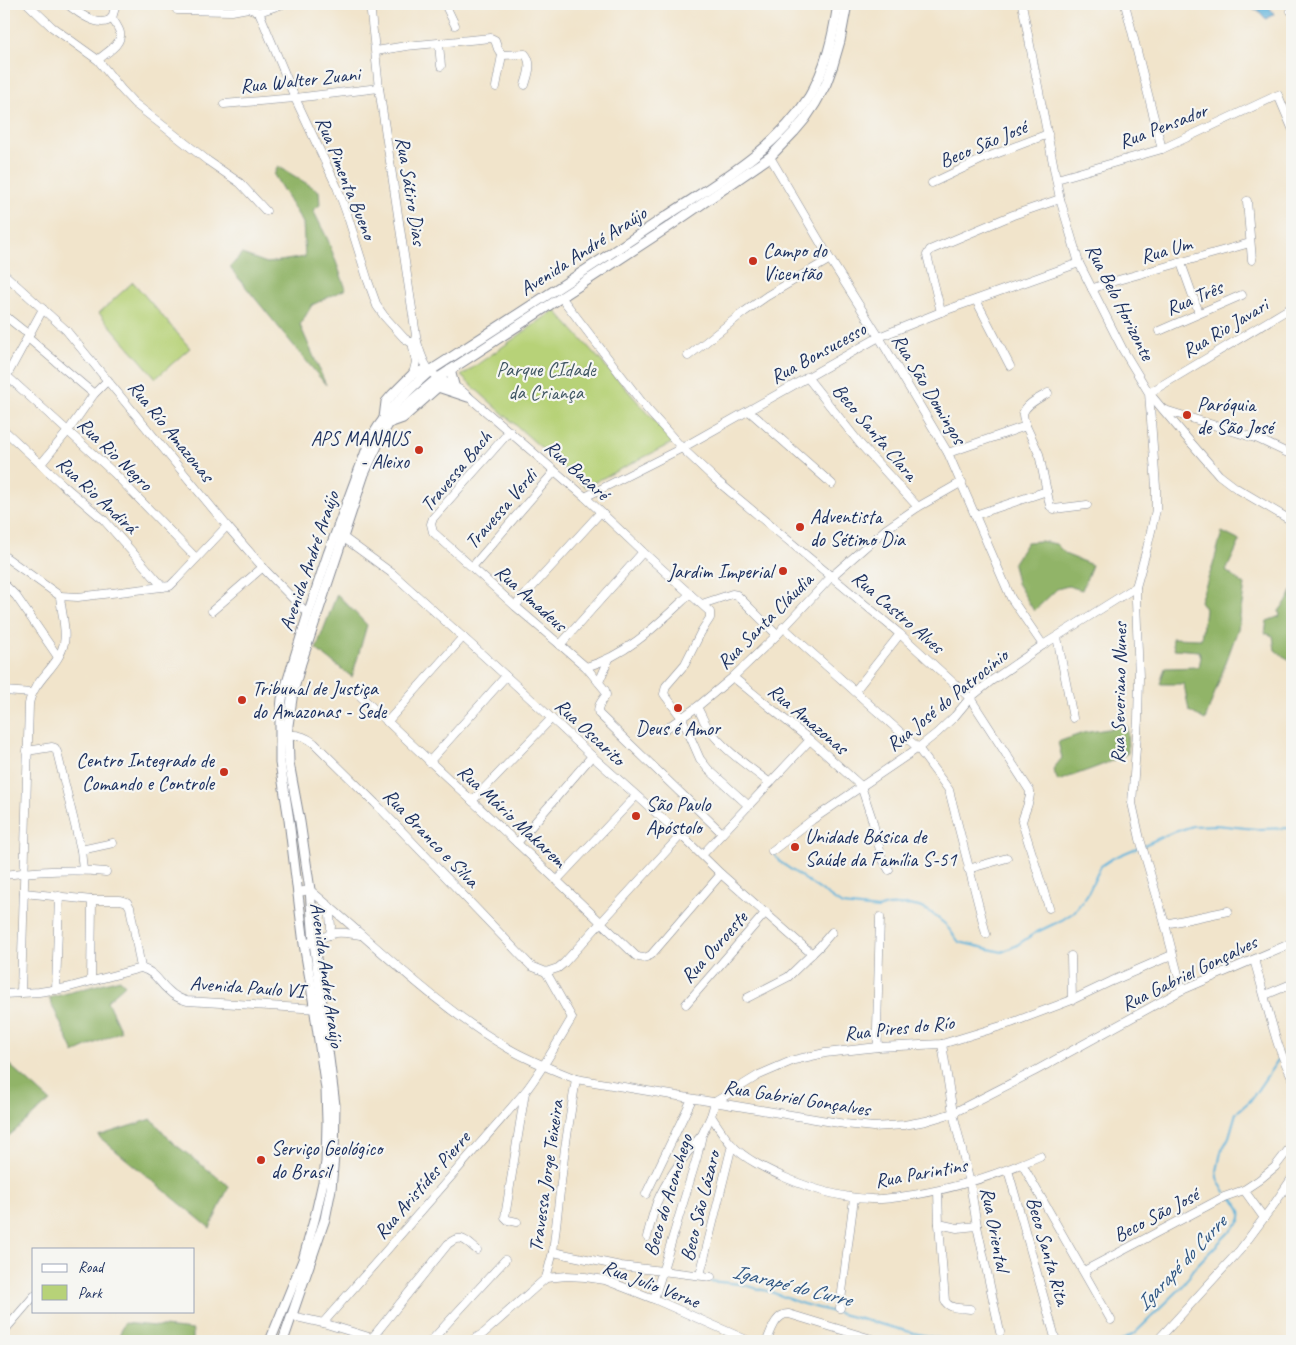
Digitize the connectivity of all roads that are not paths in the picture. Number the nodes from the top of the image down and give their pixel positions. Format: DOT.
graph roads {
  1 [pos="28,4"];
  2 [pos="67,4"];
  3 [pos="116,4"];
  4 [pos="283,4"];
  5 [pos="370,4"];
  6 [pos="445,4"];
  7 [pos="838,4"];
  8 [pos="847,4"];
  9 [pos="1022,4"];
  10 [pos="1125,4"];
  11 [pos="247,6"];
  12 [pos="193,7"];
  13 [pos="177,10"];
  14 [pos="259,12"];
  15 [pos="112,18"];
  16 [pos="455,25"];
  17 [pos="439,44"];
  18 [pos="376,51"];
  19 [pos="502,55"];
  20 [pos="98,60"];
  21 [pos="441,66"];
  22 [pos="525,85"];
  23 [pos="496,87"];
  24 [pos="379,88"];
  25 [pos="295,98"];
  26 [pos="224,104"];
  27 [pos="1292,128"];
  28 [pos="1048,134"];
  29 [pos="1162,149"];
  30 [pos="770,157"];
  31 [pos="1057,179"];
  32 [pos="932,184"];
  33 [pos="1060,199"];
  34 [pos="1247,201"];
  35 [pos="266,211"];
  36 [pos="1250,243"];
  37 [pos="830,259"];
  38 [pos="1252,260"];
  39 [pos="1078,263"];
  40 [pos="1181,263"];
  41 [pos="4,274"];
  42 [pos="1092,289"];
  43 [pos="1242,295"];
  44 [pos="561,297"];
  45 [pos="976,300"];
  46 [pos="1292,307"];
  47 [pos="43,309"];
  48 [pos="942,312"];
  49 [pos="1199,313"];
  50 [pos="4,315"];
  51 [pos="1159,331"];
  52 [pos="29,336"];
  53 [pos="879,337"];
  54 [pos="414,342"];
  55 [pos="688,356"];
  56 [pos="1010,366"];
  57 [pos="450,370"];
  58 [pos="430,371"];
  59 [pos="413,374"];
  60 [pos="807,377"];
  61 [pos="5,379"];
  62 [pos="108,380"];
  63 [pos="438,382"];
  64 [pos="454,385"];
  65 [pos="1149,392"];
  66 [pos="1048,393"];
  67 [pos="94,394"];
  68 [pos="468,397"];
  69 [pos="1164,410"];
  70 [pos="749,411"];
  71 [pos="387,421"];
  72 [pos="1026,426"];
  73 [pos="4,430"];
  74 [pos="68,431"];
  75 [pos="510,431"];
  76 [pos="682,448"];
  77 [pos="948,453"];
  78 [pos="1292,455"];
  79 [pos="40,464"];
  80 [pos="554,472"];
  81 [pos="962,482"];
  82 [pos="832,484"];
  83 [pos="1046,490"];
  84 [pos="585,498"];
  85 [pos="1087,505"];
  86 [pos="918,507"];
  87 [pos="600,512"];
  88 [pos="975,515"];
  89 [pos="1292,521"];
  90 [pos="227,526"];
  91 [pos="433,532"];
  92 [pos="344,538"];
  93 [pos="643,552"];
  94 [pos="4,556"];
  95 [pos="196,558"];
  96 [pos="263,566"];
  97 [pos="472,567"];
  98 [pos="832,576"];
  99 [pos="4,584"];
  100 [pos="163,587"];
  101 [pos="1136,587"];
  102 [pos="690,594"];
  103 [pos="60,596"];
  104 [pos="1121,596"];
  105 [pos="1136,601"];
  106 [pos="702,604"];
  107 [pos="515,606"];
  108 [pos="212,611"];
  109 [pos="308,614"];
  110 [pos="784,627"];
  111 [pos="900,634"];
  112 [pos="776,635"];
  113 [pos="463,637"];
  114 [pos="1057,637"];
  115 [pos="560,645"];
  116 [pos="1043,645"];
  117 [pos="58,657"];
  118 [pos="609,659"];
  119 [pos="586,667"];
  120 [pos="506,676"];
  121 [pos="733,677"];
  122 [pos="599,682"];
  123 [pos="354,690"];
  124 [pos="855,690"];
  125 [pos="4,691"];
  126 [pos="32,692"];
  127 [pos="970,698"];
  128 [pos="697,707"];
  129 [pos="682,718"];
  130 [pos="1073,718"];
  131 [pos="551,719"];
  132 [pos="387,722"];
  133 [pos="664,730"];
  134 [pos="288,735"];
  135 [pos="810,740"];
  136 [pos="918,748"];
  137 [pos="27,751"];
  138 [pos="592,756"];
  139 [pos="429,762"];
  140 [pos="770,783"];
  141 [pos="861,786"];
  142 [pos="636,796"];
  143 [pos="472,801"];
  144 [pos="749,806"];
  145 [pos="722,833"];
  146 [pos="680,835"];
  147 [pos="113,843"];
  148 [pos="517,843"];
  149 [pos="81,850"];
  150 [pos="772,851"];
  151 [pos="702,855"];
  152 [pos="1007,858"];
  153 [pos="968,869"];
  154 [pos="83,870"];
  155 [pos="889,870"];
  156 [pos="25,872"];
  157 [pos="106,872"];
  158 [pos="721,874"];
  159 [pos="4,875"];
  160 [pos="558,880"];
  161 [pos="310,890"];
  162 [pos="298,892"];
  163 [pos="24,893"];
  164 [pos="59,896"];
  165 [pos="92,900"];
  166 [pos="329,906"];
  167 [pos="1050,908"];
  168 [pos="1228,911"];
  169 [pos="766,912"];
  170 [pos="880,917"];
  171 [pos="600,922"];
  172 [pos="1165,924"];
  173 [pos="832,932"];
  174 [pos="986,934"];
  175 [pos="330,935"];
  176 [pos="362,935"];
  177 [pos="314,942"];
  178 [pos="1292,943"];
  179 [pos="304,944"];
  180 [pos="812,954"];
  181 [pos="1172,955"];
  182 [pos="1071,956"];
  183 [pos="1254,960"];
  184 [pos="141,968"];
  185 [pos="546,972"];
  186 [pos="91,981"];
  187 [pos="1289,985"];
  188 [pos="56,990"];
  189 [pos="1182,990"];
  190 [pos="21,992"];
  191 [pos="4,994"];
  192 [pos="1265,995"];
  193 [pos="747,998"];
  194 [pos="1072,1000"];
  195 [pos="686,1004"];
  196 [pos="319,1009"];
  197 [pos="942,1044"];
  198 [pos="878,1047"];
  199 [pos="1290,1064"];
  200 [pos="542,1066"];
  201 [pos="1292,1077"];
  202 [pos="576,1078"];
  203 [pos="525,1092"];
  204 [pos="727,1094"];
  205 [pos="692,1098"];
  206 [pos="715,1102"];
  207 [pos="726,1103"];
  208 [pos="953,1113"];
  209 [pos="712,1116"];
  210 [pos="702,1135"];
  211 [pos="732,1145"];
  212 [pos="1292,1145"];
  213 [pos="1040,1156"];
  214 [pos="1022,1164"];
  215 [pos="1008,1170"];
  216 [pos="1292,1178"];
  217 [pos="970,1183"];
  218 [pos="1244,1190"];
  219 [pos="938,1191"];
  220 [pos="646,1194"];
  221 [pos="854,1198"];
  222 [pos="1264,1218"];
  223 [pos="517,1222"];
  224 [pos="938,1224"];
  225 [pos="977,1226"];
  226 [pos="647,1237"];
  227 [pos="477,1250"];
  228 [pos="553,1252"];
  229 [pos="505,1260"];
  230 [pos="662,1270"];
  231 [pos="1084,1271"];
  232 [pos="700,1275"];
  233 [pos="710,1276"];
  234 [pos="546,1278"];
  235 [pos="32,1298"];
  236 [pos="654,1299"];
  237 [pos="840,1308"];
  238 [pos="970,1309"];
  239 [pos="292,1316"];
  240 [pos="1112,1320"];
  241 [pos="322,1323"];
  242 [pos="4,1331"];
  243 [pos="1000,1332"];
  244 [pos="372,1338"];
  245 [pos="270,1341"];
  246 [pos="283,1341"];
  247 [pos="388,1341"];
  248 [pos="432,1341"];
  249 [pos="471,1341"];
  250 [pos="749,1341"];
  251 [pos="767,1341"];
  252 [pos="878,1341"];
  253 [pos="1056,1341"];
  254 [pos="1157,1341"];
  1 -- 20 [label="street"];
  2 -- 15 [label="street"];
  3 -- 15 [label="street"];
  4 -- 14 [label="street"];
  5 -- 18 [label="street, Rua Sátiro Dias"];
  6 -- 16 [label="street"];
  7 -- 58 [label="main road, Avenida André Araújo"];
  8 -- 30 [label="main road, Avenida André Araújo"];
  9 -- 28 [label="street, Rua Belo Horizonte"];
  10 -- 29 [label="street"];
  11 -- 12 [label="street"];
  11 -- 14 [label="street"];
  12 -- 13 [label="street"];
  14 -- 25 [label="street, Rua Pimenta Bueno"];
  15 -- 20 [label="street"];
  17 -- 18 [label="street"];
  17 -- 19 [label="street"];
  17 -- 21 [label="street"];
  18 -- 24 [label="street, Rua Sátiro Dias"];
  19 -- 22 [label="street"];
  19 -- 23 [label="street"];
  20 -- 35 [label="street"];
  24 -- 25 [label="street, Rua Walter Zuani"];
  24 -- 54 [label="street, Rua Sátiro Dias"];
  25 -- 26 [label="street, Rua Walter Zuani"];
  25 -- 54 [label="street, Rua Pimenta Bueno"];
  27 -- 29 [label="street, Rua Pensador"];
  28 -- 31 [label="street, Rua Belo Horizonte"];
  28 -- 32 [label="street, Beco São José"];
  29 -- 31 [label="street, Rua Pensador"];
  30 -- 37 [label="street, Rua São Domingos"];
  30 -- 44 [label="main road, Avenida André Araújo"];
  31 -- 33 [label="street, Rua Belo Horizonte"];
  33 -- 39 [label="street, Rua Belo Horizonte"];
  33 -- 48 [label="street"];
  34 -- 36 [label="street"];
  36 -- 38 [label="street"];
  36 -- 40 [label="street, Rua Um"];
  37 -- 53 [label="street, Rua São Domingos"];
  37 -- 55 [label="street"];
  39 -- 42 [label="street, Rua Belo Horizonte"];
  39 -- 45 [label="street, Rua Bonsucesso"];
  40 -- 42 [label="street, Rua Um"];
  40 -- 49 [label="street"];
  41 -- 47 [label="street, Rua Río Amazonas"];
  42 -- 65 [label="street, Rua Belo Horizonte"];
  43 -- 49 [label="street, Rua Três"];
  44 -- 57 [label="main road, Avenida André Araújo"];
  44 -- 76 [label="street, Rua Castro Alves"];
  45 -- 48 [label="street, Rua Bonsucesso"];
  45 -- 56 [label="street"];
  46 -- 65 [label="street, Rua Rio Javari"];
  47 -- 52 [label="street"];
  47 -- 62 [label="street, Rua Río Amazonas"];
  48 -- 53 [label="street, Rua Bonsucesso"];
  49 -- 51 [label="street, Rua Três"];
  50 -- 52 [label="street"];
  52 -- 61 [label="street"];
  52 -- 67 [label="street"];
  53 -- 60 [label="street, Rua Bonsucesso"];
  53 -- 77 [label="street, Rua São Domingos"];
  54 -- 58 [label="street, Rua Sátiro Dias"];
  54 -- 59 [label="street, Rua Sátiro Dias"];
  57 -- 63 [label="main road, Avenida André Araújo"];
  57 -- 64 [label="main road"];
  58 -- 59 [label="main road"];
  58 -- 63 [label="street, Rua Sátiro Dias"];
  58 -- 71 [label="main road, Avenida André Araújo"];
  59 -- 71 [label="main road"];
  60 -- 70 [label="street, Rua Bonsucesso"];
  60 -- 86 [label="street, Beco Santa Clara"];
  61 -- 74 [label="street, Rua Rio Negro"];
  62 -- 67 [label="street"];
  62 -- 90 [label="street, Rua Río Amazonas"];
  63 -- 64 [label="street, Rua Bacaré"];
  63 -- 68 [label="main road"];
  63 -- 71 [label="main road, Avenida André Araújo"];
  64 -- 68 [label="street, Rua Bacaré"];
  65 -- 69 [label="street, Rua Belo Horizonte"];
  65 -- 101 [label="street, Rua Severiano Nunes"];
  66 -- 72 [label="street"];
  67 -- 74 [label="street"];
  68 -- 75 [label="street, Rua Bacaré"];
  69 -- 78 [label="street"];
  69 -- 89 [label="street, Rua Belo Horizonte"];
  70 -- 76 [label="street, Rua Bonsucesso"];
  70 -- 82 [label="street"];
  71 -- 92 [label="main road, Avenida André Araújo"];
  71 -- 109 [label="main road, Avenida André Araújo"];
  72 -- 77 [label="street"];
  72 -- 83 [label="street"];
  73 -- 79 [label="street, Rua Rio Andirá"];
  74 -- 79 [label="street"];
  74 -- 95 [label="street, Rua Rio Negro"];
  75 -- 80 [label="street, Rua Bacaré"];
  75 -- 91 [label="street, Travessa Bach"];
  76 -- 84 [label="street, Rua Bonsucesso"];
  76 -- 98 [label="street, Rua Castro Alves"];
  77 -- 81 [label="street, Rua São Domingos"];
  79 -- 100 [label="street, Rua Rio Andirá"];
  80 -- 84 [label="street, Rua Bacaré"];
  80 -- 97 [label="street, Travessa Verdi"];
  81 -- 86 [label="street, Rua Santa Cláudia"];
  81 -- 88 [label="street, Rua São Domingos"];
  83 -- 85 [label="street"];
  83 -- 88 [label="street"];
  84 -- 87 [label="street, Rua Bacaré"];
  86 -- 98 [label="street, Rua Santa Cláudia"];
  87 -- 93 [label="street, Rua Bacaré"];
  87 -- 107 [label="street"];
  88 -- 116 [label="street, Rua São Domingos"];
  90 -- 95 [label="street"];
  90 -- 96 [label="street, Rua Río Amazonas"];
  91 -- 97 [label="street, Rua Amadeus"];
  92 -- 113 [label="street, Rua Oscarito"];
  92 -- 134 [label="main road, Avenida André Araújo"];
  93 -- 102 [label="street, Rua Bacaré"];
  93 -- 115 [label="street"];
  94 -- 103 [label="street"];
  95 -- 100 [label="street"];
  96 -- 108 [label="street"];
  96 -- 109 [label="street, Rua Río Amazonas"];
  97 -- 107 [label="street, Rua Amadeus"];
  98 -- 110 [label="street, Rua Santa Cláudia"];
  98 -- 111 [label="street, Rua Castro Alves"];
  99 -- 117 [label="street"];
  100 -- 103 [label="street"];
  101 -- 104 [label="street, Rua José do Patrocínio"];
  101 -- 105 [label="street, Rua Severiano Nunes"];
  102 -- 106 [label="street, Rua Bacaré"];
  102 -- 118 [label="street"];
  103 -- 117 [label="street"];
  104 -- 105 [label="street"];
  104 -- 114 [label="street, Rua José do Patrocínio"];
  105 -- 172 [label="street, Rua Severiano Nunes"];
  106 -- 112 [label="street"];
  106 -- 129 [label="street"];
  107 -- 115 [label="street, Rua Amadeus"];
  109 -- 162 [label="main road, Avenida André Araújo"];
  110 -- 112 [label="street, Rua Santa Cláudia"];
  110 -- 124 [label="street"];
  111 -- 124 [label="street"];
  111 -- 127 [label="street, Rua Castro Alves"];
  112 -- 121 [label="street, Rua Santa Cláudia"];
  113 -- 120 [label="street, Rua Oscarito"];
  113 -- 132 [label="street"];
  114 -- 116 [label="street, Rua José do Patrocínio"];
  114 -- 130 [label="street"];
  115 -- 119 [label="street, Rua Amadeus"];
  116 -- 127 [label="street, Rua José do Patrocínio"];
  117 -- 126 [label="street"];
  118 -- 119 [label="street"];
  118 -- 122 [label="street"];
  119 -- 122 [label="street, Rua Amadeus"];
  120 -- 131 [label="street, Rua Oscarito"];
  120 -- 139 [label="street"];
  121 -- 128 [label="street, Rua Santa Cláudia"];
  121 -- 135 [label="street, Rua Amazonas"];
  122 -- 145 [label="street, Rua Amadeus"];
  123 -- 132 [label="street, Rua Mário Makarem"];
  124 -- 136 [label="street"];
  125 -- 126 [label="street"];
  126 -- 137 [label="street"];
  127 -- 136 [label="street, Rua José do Patrocínio"];
  127 -- 167 [label="street, Rua Castro Alves"];
  128 -- 129 [label="street, Rua Santa Cláudia"];
  128 -- 140 [label="street"];
  129 -- 133 [label="street, Rua Santa Cláudia"];
  129 -- 144 [label="street"];
  131 -- 138 [label="street, Rua Oscarito"];
  131 -- 143 [label="street"];
  132 -- 139 [label="street, Rua Mário Makarem"];
  134 -- 161 [label="main road, Avenida André Araújo"];
  134 -- 185 [label="street, Rua Branco e Silva"];
  135 -- 140 [label="street"];
  135 -- 141 [label="street, Rua Amazonas"];
  136 -- 141 [label="street, Rua José do Patrocínio"];
  136 -- 153 [label="street"];
  137 -- 149 [label="street"];
  137 -- 156 [label="street"];
  138 -- 142 [label="street, Rua Oscarito"];
  138 -- 148 [label="street"];
  139 -- 143 [label="street, Rua Mário Makarem"];
  140 -- 144 [label="street"];
  141 -- 150 [label="street, Rua José do Patrocínio"];
  141 -- 155 [label="street"];
  142 -- 146 [label="street, Rua Oscarito"];
  142 -- 160 [label="street"];
  143 -- 148 [label="street, Rua Mário Makarem"];
  144 -- 145 [label="street"];
  145 -- 151 [label="street"];
  146 -- 151 [label="street, Rua Oscarito"];
  146 -- 171 [label="street"];
  147 -- 149 [label="street"];
  148 -- 160 [label="street, Rua Mário Makarem"];
  149 -- 154 [label="street"];
  151 -- 158 [label="street, Rua Oscarito"];
  152 -- 153 [label="street"];
  153 -- 174 [label="street"];
  154 -- 156 [label="street"];
  154 -- 157 [label="street"];
  156 -- 159 [label="street"];
  156 -- 163 [label="street"];
  158 -- 169 [label="street, Rua Oscarito"];
  158 -- 171 [label="street, Rua Mário Makarem"];
  160 -- 171 [label="street, Rua Mário Makarem"];
  161 -- 162 [label="street"];
  161 -- 166 [label="street, Rua Gabriel Gonçalves"];
  161 -- 177 [label="main road, Avenida André Araújo"];
  162 -- 179 [label="main road, Avenida André Araújo"];
  163 -- 164 [label="street"];
  163 -- 190 [label="street"];
  164 -- 165 [label="street"];
  164 -- 188 [label="street"];
  165 -- 184 [label="street"];
  165 -- 186 [label="street"];
  166 -- 175 [label="street"];
  166 -- 176 [label="street, Rua Gabriel Gonçalves"];
  168 -- 172 [label="street"];
  169 -- 180 [label="street, Rua Oscarito"];
  169 -- 195 [label="street, Rua Ouroeste"];
  170 -- 198 [label="street"];
  171 -- 185 [label="street"];
  172 -- 181 [label="street, Rua Severiano Nunes"];
  173 -- 180 [label="street"];
  175 -- 176 [label="street"];
  175 -- 177 [label="street"];
  176 -- 200 [label="street, Rua Gabriel Gonçalves"];
  177 -- 179 [label="street"];
  177 -- 196 [label="main road, Avenida André Araújo"];
  178 -- 183 [label="street, Rua Gabriel Gonçalves"];
  179 -- 196 [label="main road, Avenida André Araújo"];
  180 -- 193 [label="street"];
  181 -- 189 [label="street, Rua Severiano Nunes"];
  181 -- 194 [label="street, Rua Pires do Río"];
  182 -- 194 [label="street"];
  183 -- 189 [label="street, Rua Gabriel Gonçalves"];
  183 -- 192 [label="street"];
  184 -- 186 [label="street"];
  184 -- 196 [label="street, Avenida Paulo VI"];
  185 -- 200 [label="street, Rua Aristídes Pierre"];
  186 -- 188 [label="street"];
  187 -- 192 [label="street"];
  188 -- 190 [label="street"];
  189 -- 208 [label="street, Rua Gabriel Gonçalves"];
  190 -- 191 [label="street"];
  192 -- 199 [label="street"];
  194 -- 197 [label="street, Rua Pires do Río"];
  196 -- 239 [label="main road, Avenida André Araújo"];
  196 -- 245 [label="main road, Avenida André Araújo"];
  197 -- 198 [label="street, Rua Pires do Río"];
  197 -- 208 [label="street, Rua Oriental"];
  198 -- 204 [label="street, Rua Pires do Río"];
  199 -- 201 [label="street"];
  200 -- 202 [label="street, Rua Gabriel Gonçalves"];
  200 -- 203 [label="street, Rua Aristídes Pierre"];
  202 -- 205 [label="street, Rua Gabriel Gonçalves"];
  202 -- 228 [label="street, Travessa Jorge Teixeira"];
  203 -- 223 [label="street"];
  203 -- 241 [label="street, Rua Aristídes Pierre"];
  204 -- 206 [label="street, Rua Pires do Río"];
  204 -- 207 [label="street"];
  205 -- 206 [label="street, Rua Gabriel Gonçalves"];
  205 -- 220 [label="street"];
  206 -- 207 [label="street, Rua Gabriel Gonçalves"];
  206 -- 209 [label="street, Beco do Aconchego"];
  207 -- 208 [label="street, Rua Gabriel Gonçalves"];
  208 -- 217 [label="street, Rua Oriental"];
  209 -- 210 [label="street, Beco do Aconchego"];
  209 -- 211 [label="street, Rua Parintins"];
  210 -- 226 [label="street"];
  210 -- 230 [label="street, Beco do Aconchego"];
  211 -- 221 [label="street, Rua Parintins"];
  211 -- 232 [label="street, Beco São Lázaro"];
  212 -- 218 [label="street, Beco São José"];
  213 -- 214 [label="street, Rua Parintins"];
  214 -- 215 [label="street, Rua Parintins"];
  214 -- 231 [label="street"];
  215 -- 217 [label="street, Rua Parintins"];
  215 -- 253 [label="street, Beco Santa Rita"];
  216 -- 222 [label="street"];
  217 -- 219 [label="street, Rua Parintins"];
  217 -- 225 [label="street, Rua Oriental"];
  218 -- 222 [label="street"];
  218 -- 231 [label="street, Beco São José"];
  219 -- 221 [label="street, Rua Parintins"];
  219 -- 224 [label="street"];
  221 -- 237 [label="street"];
  222 -- 254 [label="street"];
  224 -- 225 [label="street"];
  224 -- 238 [label="street"];
  225 -- 243 [label="street, Rua Oriental"];
  227 -- 244 [label="street"];
  228 -- 230 [label="street"];
  228 -- 234 [label="street, Travessa Jorge Teixeira"];
  229 -- 248 [label="street"];
  230 -- 232 [label="street"];
  230 -- 236 [label="street, Beco do Aconchego"];
  231 -- 240 [label="street"];
  232 -- 233 [label="street"];
  234 -- 236 [label="street, Rua Julio Verne"];
  234 -- 249 [label="street"];
  235 -- 242 [label="street"];
  236 -- 250 [label="street, Rua Julio Verne"];
  239 -- 241 [label="street"];
  239 -- 246 [label="main road, Avenida André Araújo"];
  241 -- 244 [label="street"];
  244 -- 247 [label="street"];
  251 -- 252 [label="street"];
}
